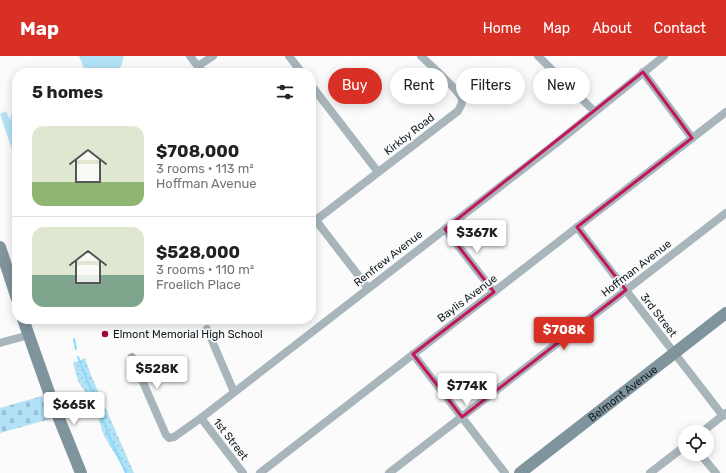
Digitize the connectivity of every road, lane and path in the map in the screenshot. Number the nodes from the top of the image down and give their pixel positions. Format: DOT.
graph roads {
  1 [pos="190,56"];
  2 [pos="213,56"];
  3 [pos="289,56"];
  4 [pos="421,56"];
  5 [pos="538,56"];
  6 [pos="664,56"];
  7 [pos="198,66"];
  8 [pos="298,68"];
  9 [pos="643,72"];
  10 [pos="316,91"];
  11 [pos="594,111"];
  12 [pos="726,112"];
  13 [pos="692,138"];
  14 [pos="378,172"];
  15 [pos="726,213"];
  16 [pos="316,215"];
  17 [pos="316,221"];
  18 [pos="577,228"];
  19 [pos="445,229"];
  20 [pos="0,247"];
  21 [pos="12,284"];
  22 [pos="368,288"];
  23 [pos="626,290"];
  24 [pos="494,292"];
  25 [pos="726,313"];
  26 [pos="25,324"];
  27 [pos="207,329"];
  28 [pos="29,335"];
  29 [pos="0,343"];
  30 [pos="674,353"];
  31 [pos="413,354"];
  32 [pos="132,357"];
  33 [pos="234,392"];
  34 [pos="724,415"];
  35 [pos="462,417"];
  36 [pos="201,418"];
  37 [pos="711,425"];
  38 [pos="678,451"];
  39 [pos="706,461"];
  40 [pos="81,473"];
  41 [pos="243,473"];
  42 [pos="260,473"];
  43 [pos="389,473"];
  44 [pos="505,473"];
  45 [pos="520,473"];
  46 [pos="650,473"];
  47 [pos="716,473"];
  1 -- 7 [label="street"];
  2 -- 7 [label="street"];
  3 -- 8 [label="street"];
  4 -- 14 [label="street, Kirkby Road"];
  5 -- 11 [label="street"];
  6 -- 9 [label="street, Renfrew Avenue"];
  9 -- 11 [label="street, Renfrew Avenue"];
  9 -- 13 [label="street"];
  10 -- 14 [label="street"];
  11 -- 19 [label="street, Renfrew Avenue"];
  12 -- 13 [label="street, Baylis Avenue"];
  13 -- 18 [label="street, Baylis Avenue"];
  14 -- 16 [label="street, Kirkby Road"];
  15 -- 23 [label="street, Hoffman Avenue"];
  17 -- 22 [label="street"];
  18 -- 23 [label="street, 3rd Street"];
  18 -- 24 [label="street, Baylis Avenue"];
  19 -- 22 [label="street, Renfrew Avenue"];
  19 -- 24 [label="street"];
  20 -- 21 [label="street"];
  22 -- 33 [label="street, Renfrew Avenue"];
  23 -- 30 [label="street, 3rd Street"];
  23 -- 35 [label="street, Hoffman Avenue"];
  24 -- 31 [label="street, Baylis Avenue"];
  25 -- 30 [label="street, Belmont Avenue"];
  26 -- 28 [label="street"];
  27 -- 33 [label="street"];
  28 -- 29 [label="street"];
  28 -- 40 [label="street"];
  30 -- 34 [label="street, 3rd Street"];
  30 -- 45 [label="street, Belmont Avenue"];
  31 -- 35 [label="street"];
  31 -- 42 [label="street, Baylis Avenue"];
  32 -- 36 [label="street, Renfrew Avenue"];
  33 -- 36 [label="street, Renfrew Avenue"];
  34 -- 37 [label="street"];
  35 -- 43 [label="street, Hoffman Avenue"];
  35 -- 44 [label="street"];
  36 -- 41 [label="street, 1st Street"];
  38 -- 46 [label="street"];
  39 -- 47 [label="street"];
}
